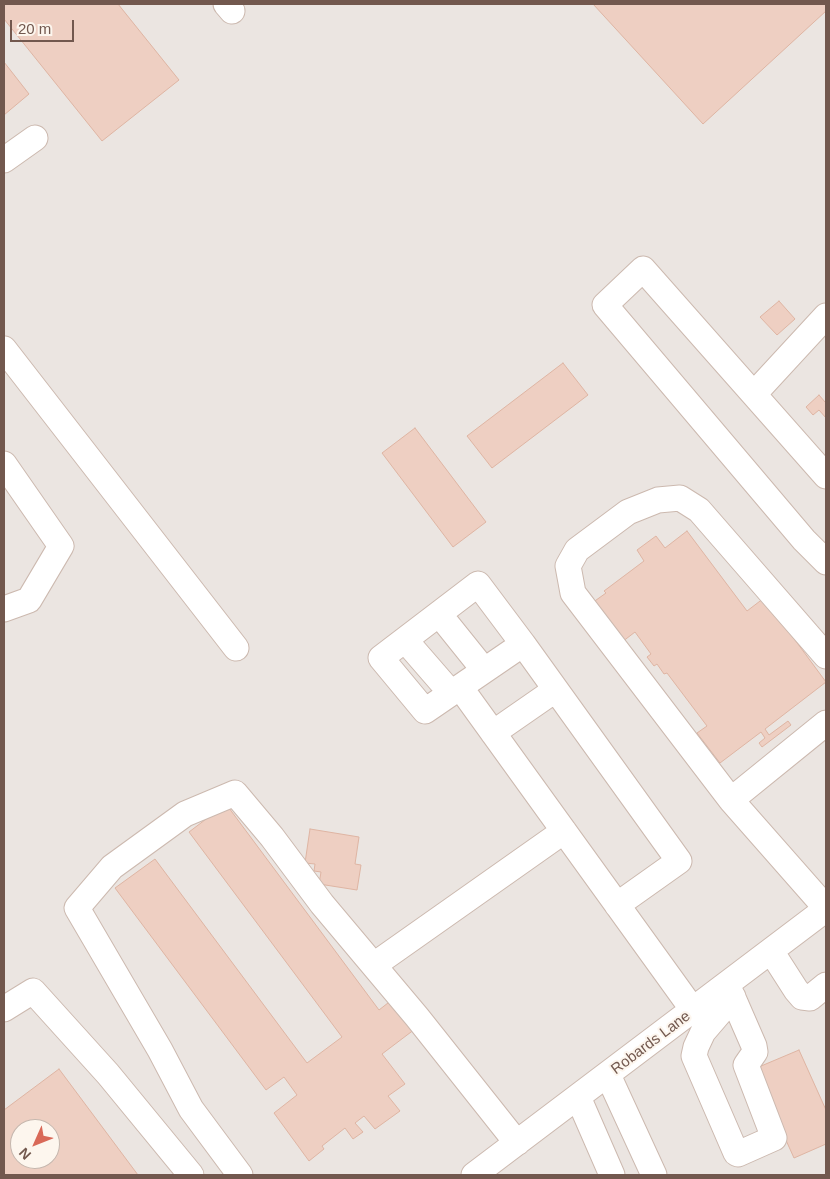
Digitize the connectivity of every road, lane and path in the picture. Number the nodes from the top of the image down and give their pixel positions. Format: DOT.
graph roads {
  1 [pos="35,138"];
  2 [pos="4,160"];
  3 [pos="826,316"];
  4 [pos="4,349"];
  5 [pos="754,394"];
  6 [pos="4,464"];
  7 [pos="826,476"];
  8 [pos="826,562"];
  9 [pos="4,609"];
  10 [pos="438,614"];
  11 [pos="522,644"];
  12 [pos="236,648"];
  13 [pos="826,656"];
  14 [pos="484,670"];
  15 [pos="455,690"];
  16 [pos="556,690"];
  17 [pos="826,724"];
  18 [pos="493,733"];
  19 [pos="731,800"];
  20 [pos="564,831"];
  21 [pos="618,905"];
  22 [pos="826,908"];
  23 [pos="771,951"];
  24 [pos="374,965"];
  25 [pos="826,985"];
  26 [pos="730,991"];
  27 [pos="4,1009"];
  28 [pos="693,1010"];
  29 [pos="608,1075"];
  30 [pos="578,1097"];
  31 [pos="517,1143"];
  32 [pos="191,1175"];
  33 [pos="240,1175"];
  34 [pos="474,1175"];
  35 [pos="612,1175"];
  36 [pos="654,1175"];
  1 -- 2 [label="street"];
  3 -- 5 [label="street"];
  4 -- 12 [label="street"];
  5 -- 7 [label="street"];
  5 -- 8 [label="street"];
  6 -- 9 [label="street"];
  10 -- 11 [label="street"];
  10 -- 14 [label="street"];
  10 -- 15 [label="street"];
  11 -- 14 [label="street"];
  11 -- 16 [label="street"];
  13 -- 19 [label="street"];
  14 -- 15 [label="street"];
  15 -- 18 [label="street"];
  16 -- 18 [label="street"];
  16 -- 21 [label="street"];
  17 -- 19 [label="street"];
  18 -- 20 [label="street"];
  19 -- 22 [label="street"];
  20 -- 21 [label="street"];
  20 -- 24 [label="street"];
  21 -- 28 [label="street"];
  22 -- 23 [label="street, Robards Lane"];
  23 -- 25 [label="street"];
  23 -- 26 [label="street, Robards Lane"];
  24 -- 31 [label="street"];
  24 -- 33 [label="street"];
  26 -- 26 [label="street"];
  26 -- 28 [label="street, Robards Lane"];
  27 -- 32 [label="street"];
  28 -- 29 [label="street, Robards Lane"];
  29 -- 30 [label="street, Robards Lane"];
  29 -- 36 [label="street"];
  30 -- 31 [label="street, Robards Lane"];
  30 -- 35 [label="street"];
  31 -- 34 [label="street, Robards Lane"];
}
